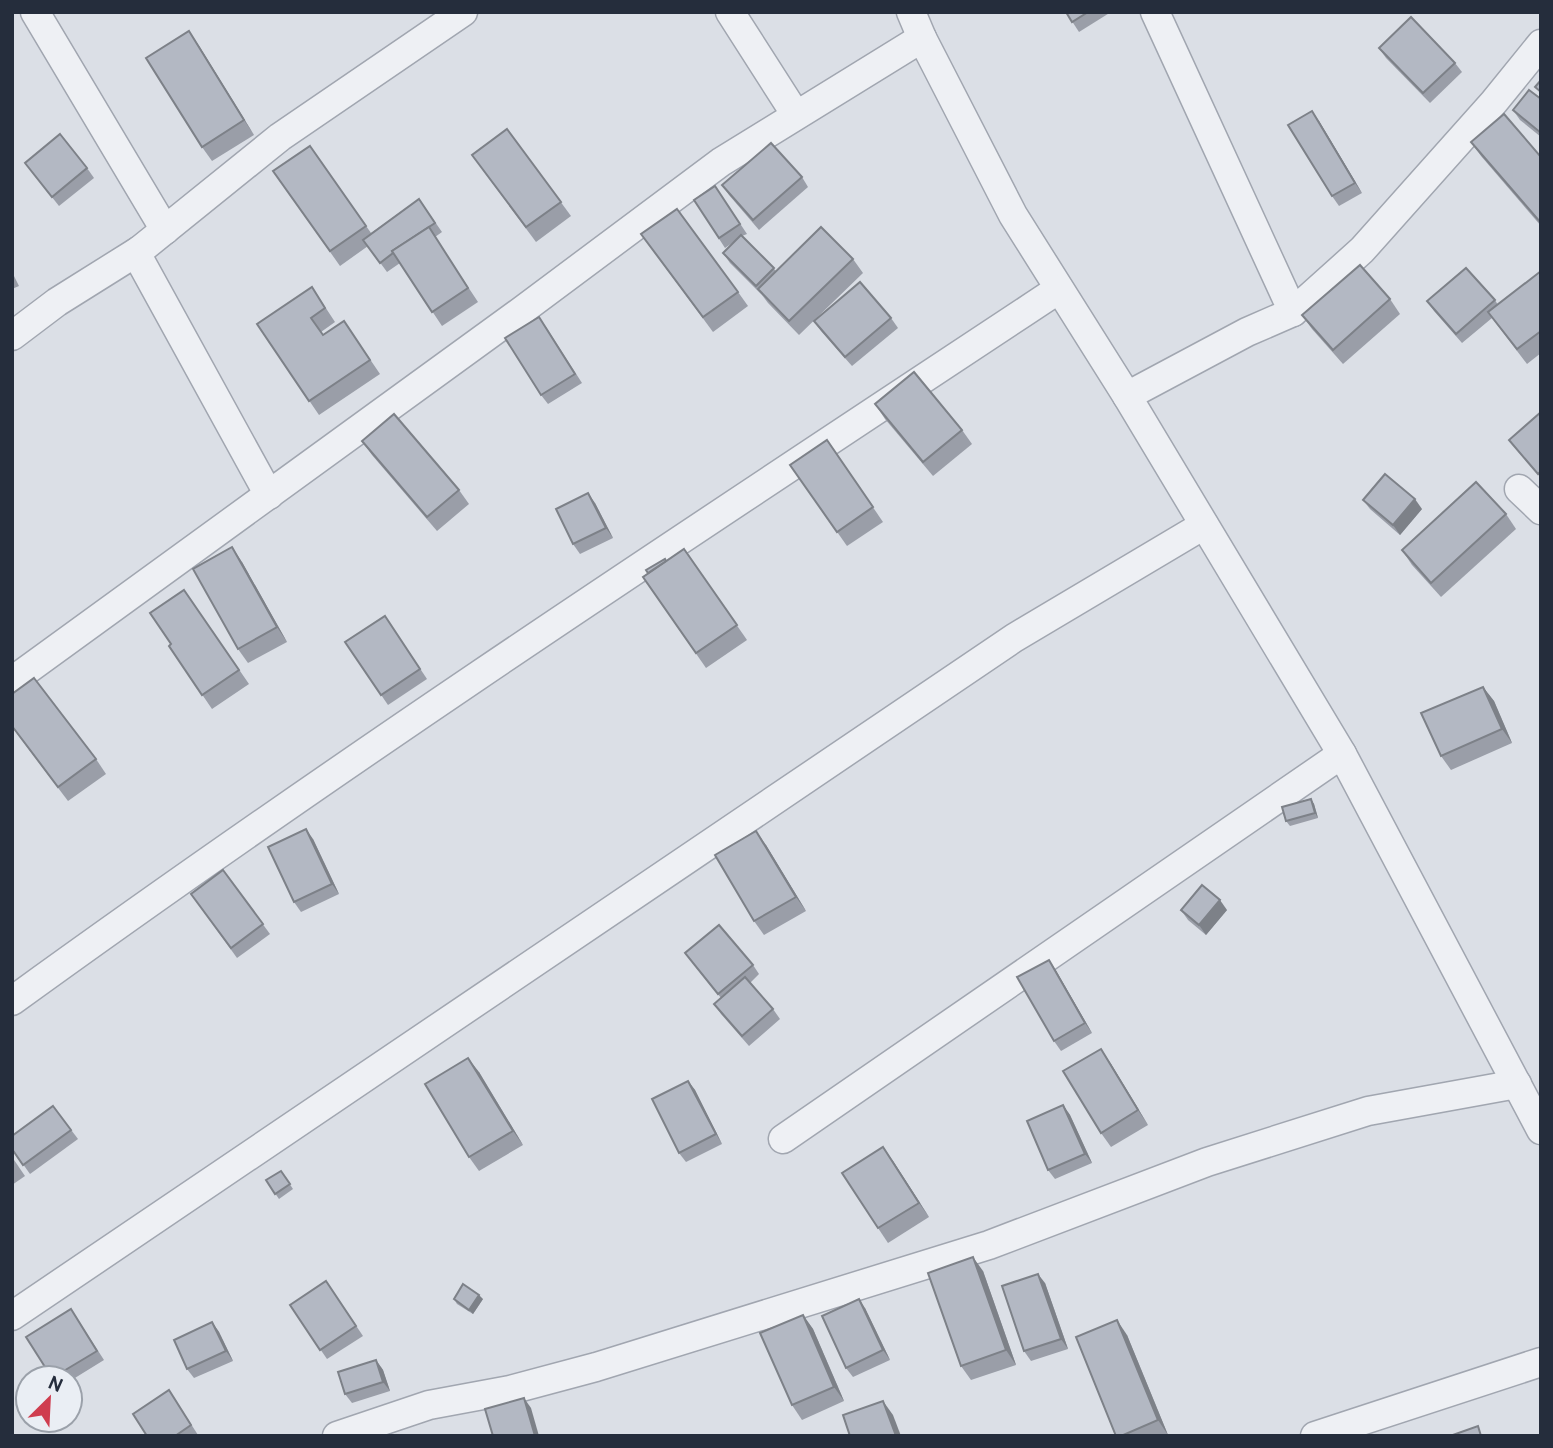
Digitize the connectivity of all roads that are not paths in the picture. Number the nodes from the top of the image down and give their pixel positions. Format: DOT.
graph roads {
  1 [pos="35,12"];
  2 [pos="463,12"];
  3 [pos="730,12"];
  4 [pos="911,12"];
  5 [pos="1155,12"];
  6 [pos="922,38"];
  7 [pos="1541,44"];
  8 [pos="796,115"];
  9 [pos="165,230"];
  10 [pos="140,250"];
  11 [pos="1059,289"];
  12 [pos="1293,312"];
  13 [pos="12,336"];
  14 [pos="1127,396"];
  15 [pos="1520,489"];
  16 [pos="269,495"];
  17 [pos="1541,510"];
  18 [pos="1204,525"];
  19 [pos="12,681"];
  20 [pos="1342,754"];
  21 [pos="12,1001"];
  22 [pos="1517,1084"];
  23 [pos="1541,1129"];
  24 [pos="783,1139"];
  25 [pos="12,1316"];
  26 [pos="1541,1362"];
  27 [pos="337,1436"];
  28 [pos="1315,1436"];
  1 -- 9 [label="street"];
  2 -- 9 [label="street"];
  3 -- 8 [label="street"];
  4 -- 6 [label="street"];
  5 -- 12 [label="street"];
  6 -- 8 [label="street"];
  6 -- 11 [label="street"];
  7 -- 12 [label="street"];
  8 -- 16 [label="street"];
  9 -- 10 [label="street"];
  10 -- 13 [label="street"];
  10 -- 16 [label="street"];
  11 -- 14 [label="street"];
  11 -- 21 [label="street"];
  12 -- 14 [label="street"];
  14 -- 18 [label="street"];
  15 -- 17 [label="street"];
  16 -- 19 [label="street"];
  18 -- 20 [label="street"];
  18 -- 25 [label="street"];
  20 -- 22 [label="street"];
  20 -- 24 [label="street"];
  22 -- 23 [label="street"];
  22 -- 27 [label="street"];
  26 -- 28 [label="street"];
}
